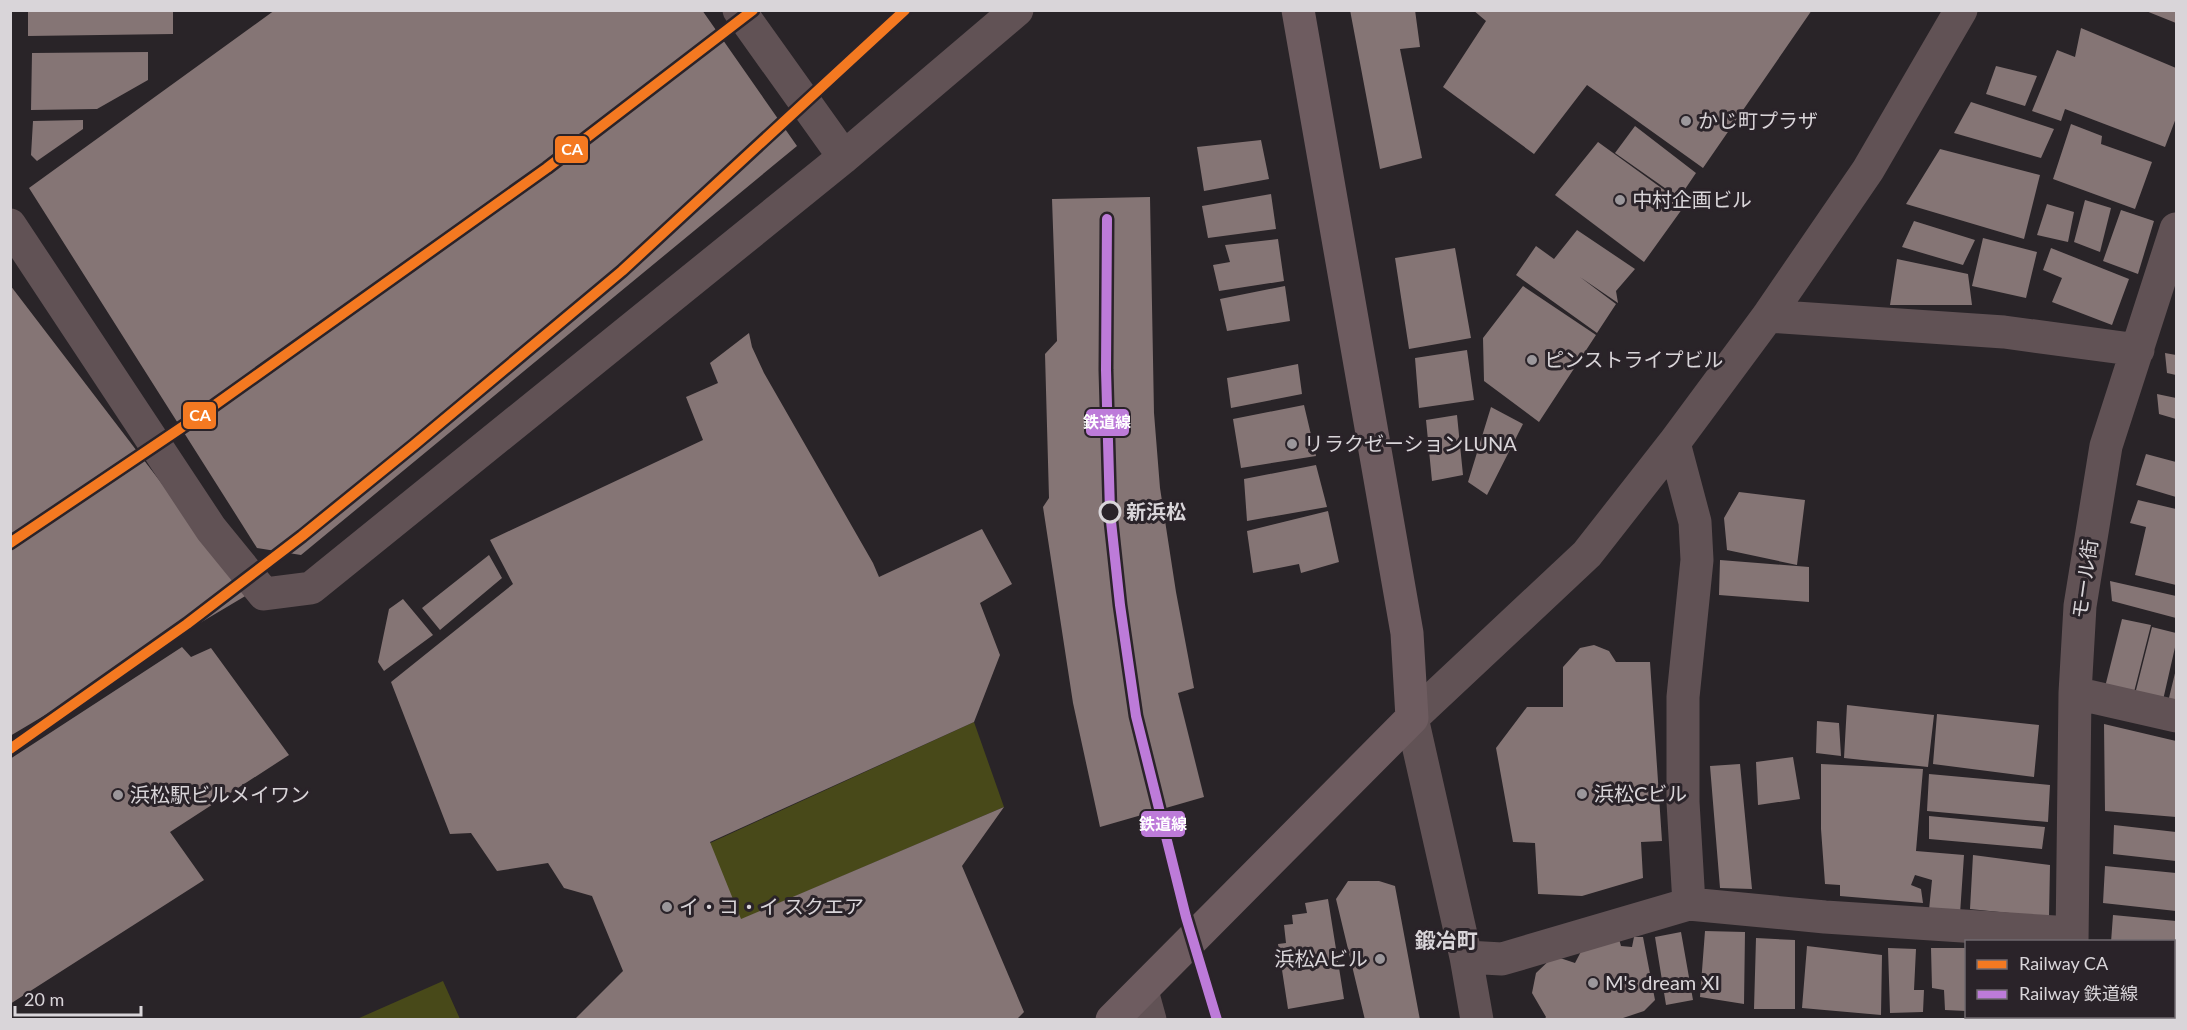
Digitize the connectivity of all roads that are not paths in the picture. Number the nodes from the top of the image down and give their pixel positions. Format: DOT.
graph roads {
  1 [pos="739,10"];
  2 [pos="1017,10"];
  3 [pos="1298,10"];
  4 [pos="1961,10"];
  5 [pos="844,157"];
  6 [pos="10,225"];
  7 [pos="2176,230"];
  8 [pos="1768,316"];
  9 [pos="2138,350"];
  10 [pos="1674,443"];
  11 [pos="2075,693"];
  12 [pos="2176,716"];
  13 [pos="1412,718"];
  14 [pos="1689,904"];
  15 [pos="2072,937"];
  16 [pos="1466,957"];
  17 [pos="1146,1005"];
  18 [pos="1112,1020"];
  19 [pos="1477,1020"];
  1 -- 5 [label="street"];
  2 -- 5 [label="street"];
  3 -- 13 [label="street"];
  4 -- 8 [label="street"];
  5 -- 6 [label="street"];
  7 -- 9 [label="street, モール街"];
  8 -- 9 [label="street"];
  8 -- 10 [label="street"];
  9 -- 11 [label="street, モール街"];
  10 -- 13 [label="street"];
  10 -- 14 [label="street"];
  11 -- 12 [label="street"];
  11 -- 15 [label="street, モール街"];
  13 -- 16 [label="street"];
  13 -- 17 [label="street"];
  14 -- 15 [label="street"];
  14 -- 16 [label="street"];
  16 -- 19 [label="street"];
  17 -- 18 [label="street"];
}
